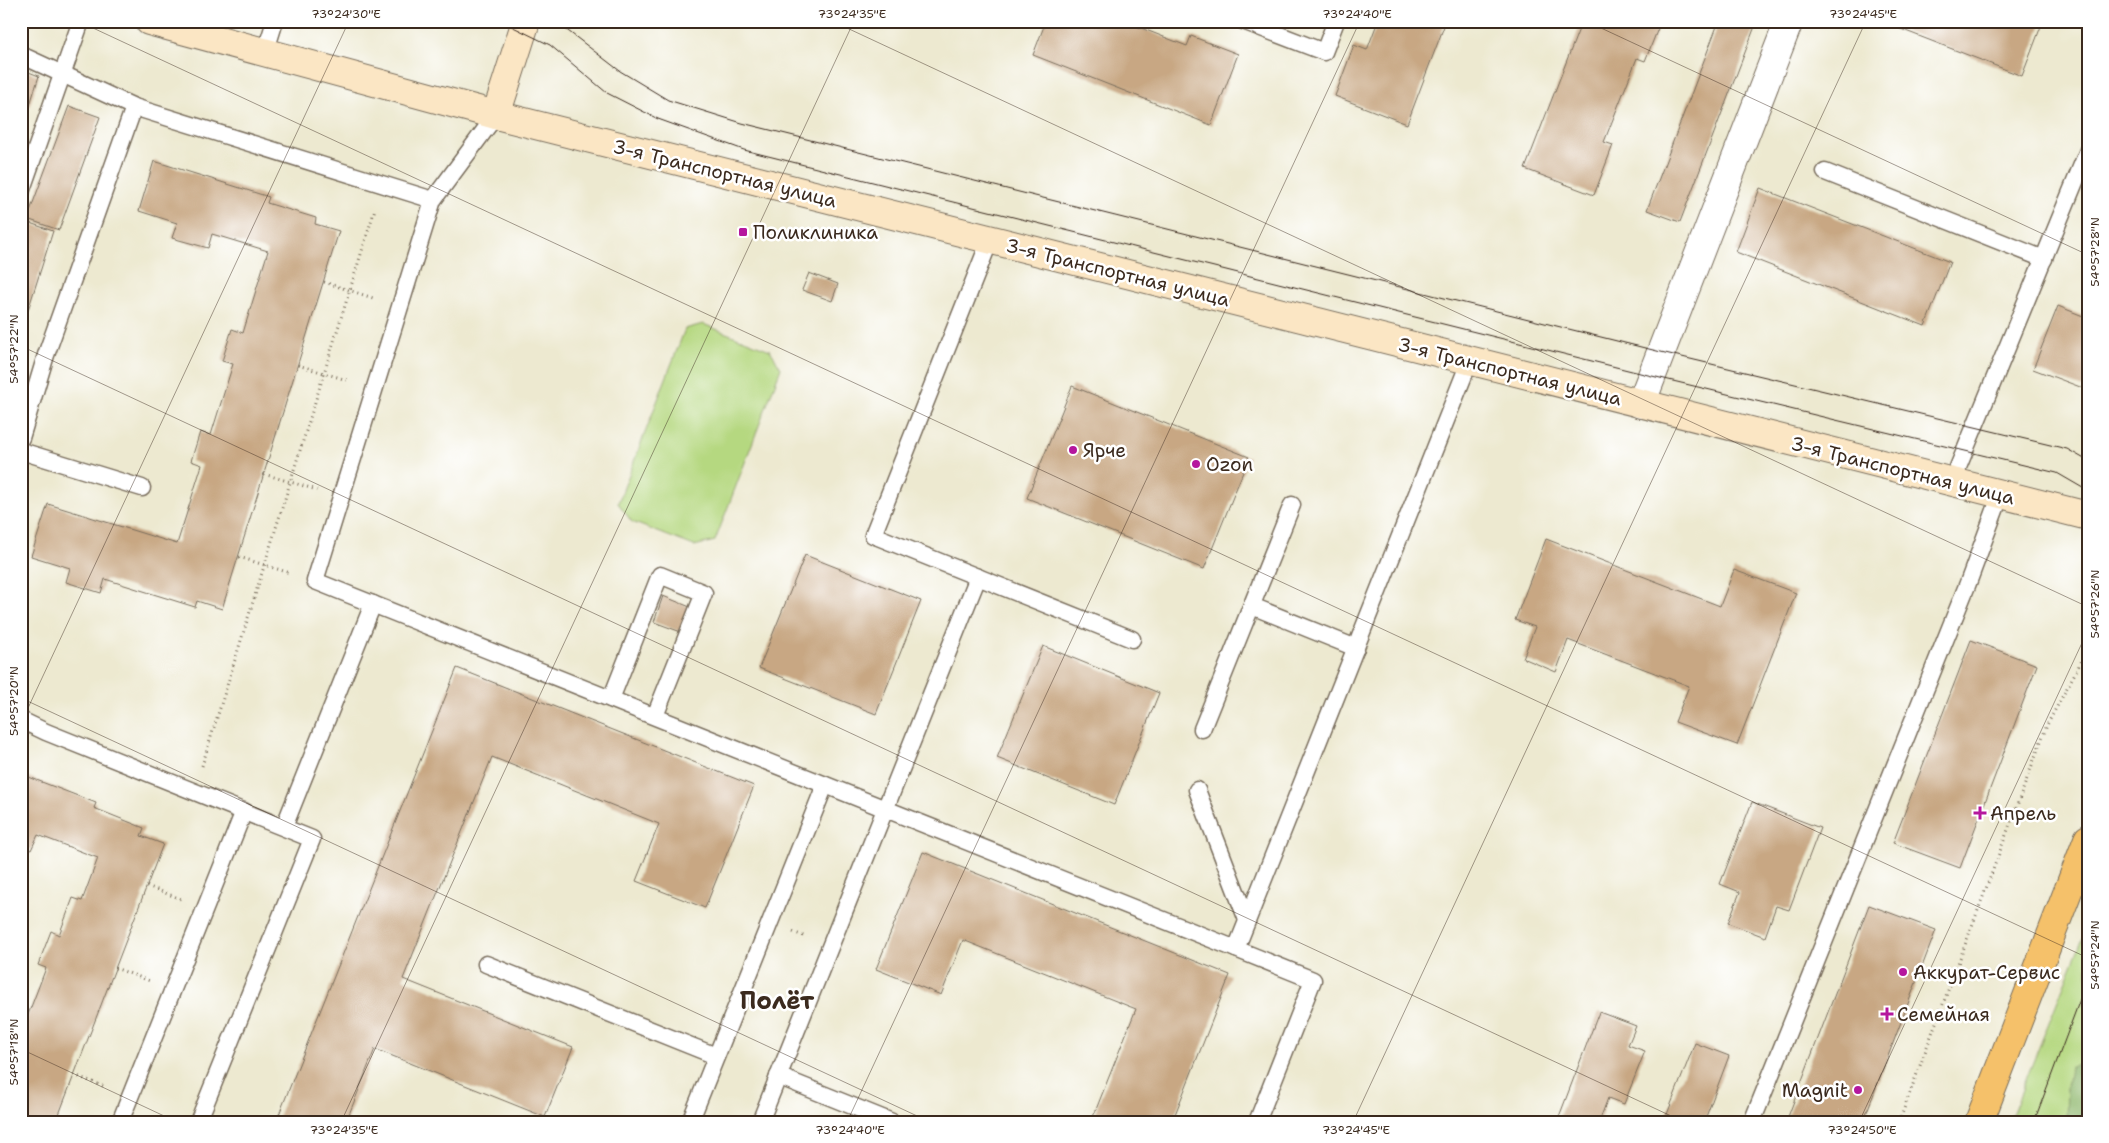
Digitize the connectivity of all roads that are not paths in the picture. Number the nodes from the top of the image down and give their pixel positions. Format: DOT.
graph roads {
  1 [pos="81,21"];
  2 [pos="149,21"];
  3 [pos="275,21"];
  4 [pos="526,21"];
  5 [pos="1244,21"];
  6 [pos="1336,21"];
  7 [pos="1789,21"];
  8 [pos="266,53"];
  9 [pos="21,55"];
  10 [pos="62,74"];
  11 [pos="134,107"];
  12 [pos="496,115"];
  13 [pos="2088,150"];
  14 [pos="1825,172"];
  15 [pos="21,192"];
  16 [pos="433,200"];
  17 [pos="990,240"];
  18 [pos="2044,259"];
  19 [pos="1470,360"];
  20 [pos="1641,404"];
  21 [pos="21,438"];
  22 [pos="21,451"];
  23 [pos="1952,482"];
  24 [pos="142,488"];
  25 [pos="2001,494"];
  26 [pos="1292,505"];
  27 [pos="2088,516"];
  28 [pos="978,577"];
  29 [pos="373,604"];
  30 [pos="1252,606"];
  31 [pos="1132,639"];
  32 [pos="1356,648"];
  33 [pos="611,699"];
  34 [pos="655,716"];
  35 [pos="21,720"];
  36 [pos="1202,729"];
  37 [pos="825,785"];
  38 [pos="1196,790"];
  39 [pos="885,808"];
  40 [pos="244,811"];
  41 [pos="284,828"];
  42 [pos="2088,839"];
  43 [pos="1247,920"];
  44 [pos="1236,949"];
  45 [pos="486,964"];
  46 [pos="716,1056"];
  47 [pos="778,1076"];
  48 [pos="120,1122"];
  49 [pos="198,1122"];
  50 [pos="690,1122"];
  51 [pos="760,1122"];
  52 [pos="892,1122"];
  53 [pos="1257,1122"];
  54 [pos="1752,1122"];
  55 [pos="1979,1122"];
  1 -- 10 [label="lane"];
  2 -- 8 [label="main road, 3-я Транспортная улица"];
  3 -- 8 [label="lane"];
  4 -- 12 [label="main road"];
  5 -- 6 [label="lane"];
  7 -- 20 [label="street"];
  8 -- 12 [label="main road, 3-я Транспортная улица"];
  9 -- 10 [label="lane"];
  10 -- 11 [label="lane"];
  10 -- 15 [label="lane"];
  11 -- 16 [label="lane"];
  11 -- 21 [label="lane"];
  12 -- 16 [label="lane"];
  12 -- 17 [label="main road, 3-я Транспортная улица"];
  13 -- 18 [label="lane"];
  14 -- 18 [label="lane"];
  16 -- 29 [label="lane"];
  17 -- 19 [label="main road, 3-я Транспортная улица"];
  17 -- 28 [label="lane"];
  18 -- 23 [label="lane"];
  19 -- 20 [label="main road, 3-я Транспортная улица"];
  19 -- 32 [label="lane"];
  20 -- 23 [label="main road, 3-я Транспортная улица"];
  22 -- 24 [label="lane"];
  23 -- 25 [label="main road, 3-я Транспортная улица"];
  25 -- 27 [label="main road, 3-я Транспортная улица"];
  25 -- 54 [label="lane"];
  26 -- 30 [label="lane"];
  28 -- 31 [label="lane"];
  28 -- 39 [label="lane"];
  29 -- 33 [label="lane"];
  29 -- 41 [label="lane"];
  30 -- 32 [label="lane"];
  30 -- 36 [label="lane"];
  32 -- 43 [label="lane"];
  33 -- 34 [label="lane"];
  33 -- 34 [label="lane"];
  34 -- 37 [label="lane"];
  35 -- 40 [label="lane"];
  37 -- 39 [label="lane"];
  37 -- 46 [label="lane"];
  38 -- 43 [label="lane"];
  39 -- 44 [label="lane"];
  39 -- 47 [label="lane"];
  40 -- 41 [label="lane"];
  40 -- 48 [label="lane"];
  41 -- 49 [label="lane"];
  42 -- 55 [label="main road"];
  43 -- 44 [label="lane"];
  44 -- 53 [label="lane"];
  45 -- 46 [label="lane"];
  46 -- 50 [label="lane"];
  47 -- 51 [label="lane"];
  47 -- 52 [label="lane"];
}
